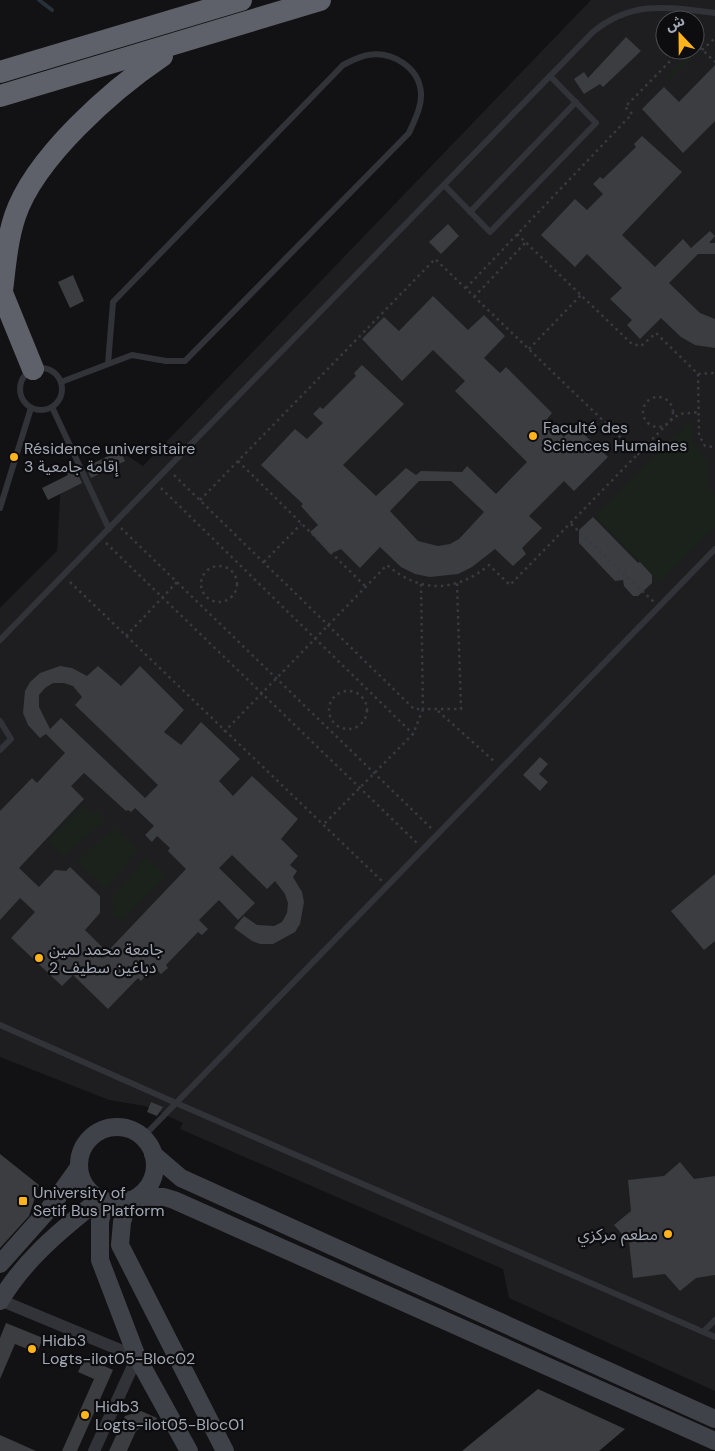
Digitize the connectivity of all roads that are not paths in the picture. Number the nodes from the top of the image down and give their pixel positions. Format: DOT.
graph roads {
  1 [pos="241,0"];
  2 [pos="320,0"];
  3 [pos="715,13"];
  4 [pos="181,43"];
  5 [pos="0,72"];
  6 [pos="550,76"];
  7 [pos="0,96"];
  8 [pos="576,102"];
  9 [pos="444,185"];
  10 [pos="470,212"];
  11 [pos="1,289"];
  12 [pos="108,364"];
  13 [pos="33,369"];
  14 [pos="61,382"];
  15 [pos="52,407"];
  16 [pos="31,408"];
  17 [pos="0,508"];
  18 [pos="109,529"];
  19 [pos="715,549"];
  20 [pos="0,640"];
  21 [pos="0,721"];
  22 [pos="0,750"];
  23 [pos="0,1024"];
  24 [pos="176,1104"];
  25 [pos="143,1137"];
  26 [pos="153,1154"];
  27 [pos="79,1167"];
  28 [pos="101,1198"];
  29 [pos="134,1198"];
  30 [pos="0,1264"];
  31 [pos="0,1301"];
  32 [pos="715,1320"];
  33 [pos="704,1331"];
  34 [pos="715,1337"];
  35 [pos="136,1357"];
  36 [pos="715,1419"];
  37 [pos="715,1441"];
  38 [pos="94,1451"];
  39 [pos="188,1451"];
  40 [pos="224,1451"];
  1 -- 5 [label="highway"];
  2 -- 4 [label="highway"];
  3 -- 6 [label="lane"];
  4 -- 7 [label="highway"];
  4 -- 11 [label="highway"];
  6 -- 8 [label="lane"];
  6 -- 9 [label="lane"];
  8 -- 10 [label="lane"];
  8 -- 10 [label="lane"];
  9 -- 10 [label="lane"];
  9 -- 18 [label="lane"];
  11 -- 13 [label="highway"];
  12 -- 12 [label="lane"];
  12 -- 14 [label="lane"];
  13 -- 14 [label="lane"];
  13 -- 16 [label="lane"];
  14 -- 15 [label="lane"];
  15 -- 16 [label="lane"];
  15 -- 18 [label="lane"];
  16 -- 17 [label="lane"];
  18 -- 20 [label="lane"];
  19 -- 24 [label="lane"];
  21 -- 22 [label="lane"];
  23 -- 24 [label="lane"];
  24 -- 25 [label="lane"];
  24 -- 33 [label="lane"];
  25 -- 26 [label="main road"];
  25 -- 27 [label="main road"];
  26 -- 29 [label="main road"];
  26 -- 36 [label="main road"];
  27 -- 28 [label="main road"];
  27 -- 30 [label="main road"];
  28 -- 29 [label="main road"];
  28 -- 31 [label="main road"];
  28 -- 35 [label="main road"];
  29 -- 37 [label="main road"];
  29 -- 40 [label="main road"];
  31 -- 35 [label="street"];
  32 -- 33 [label="lane"];
  33 -- 34 [label="lane"];
  35 -- 38 [label="street"];
  35 -- 39 [label="main road"];
}
